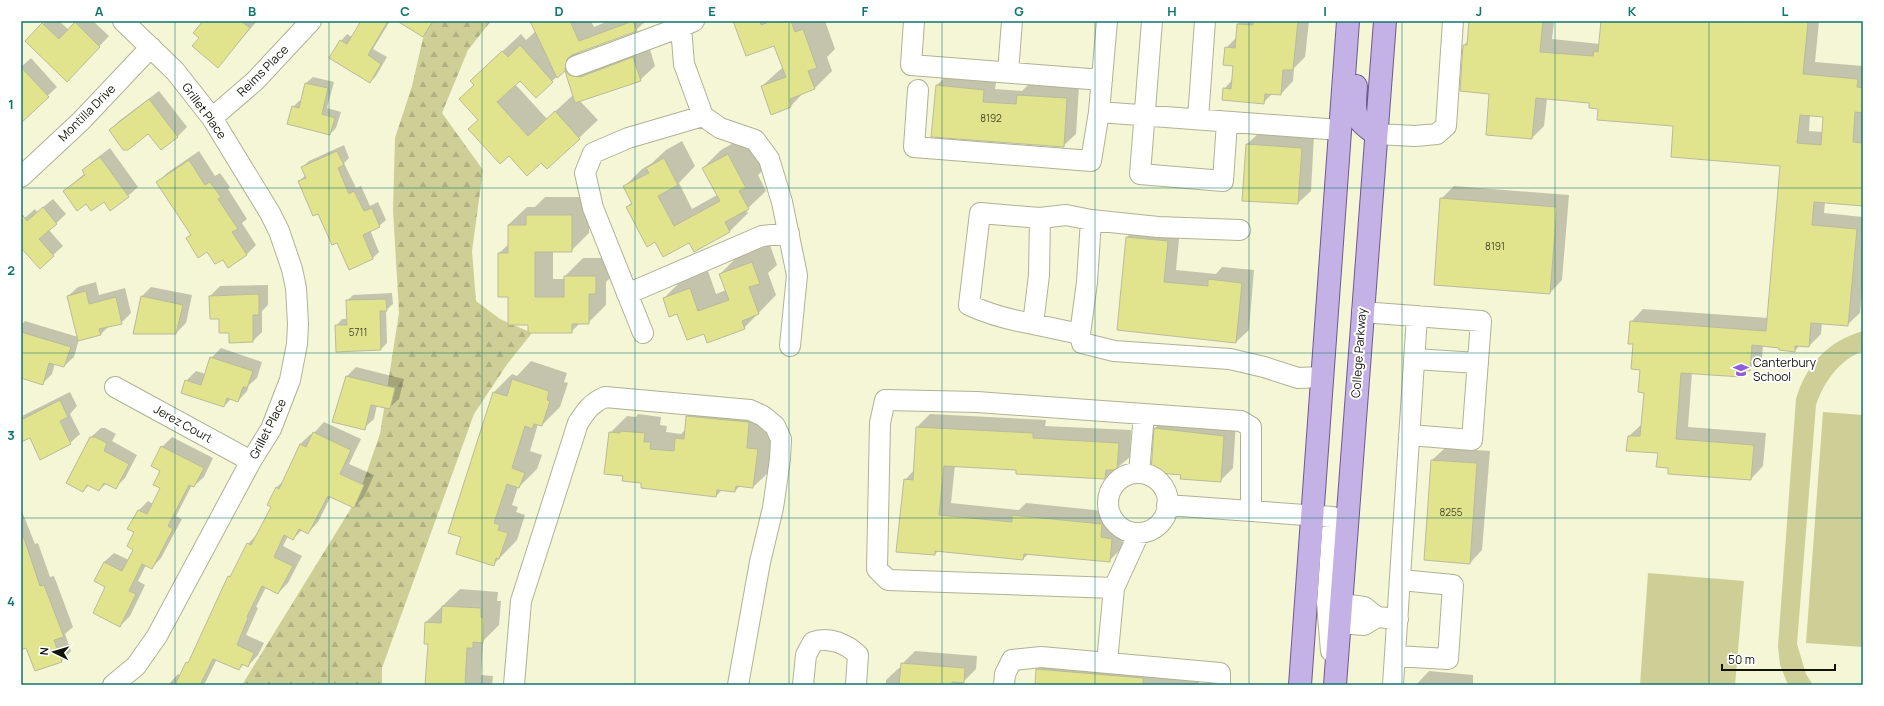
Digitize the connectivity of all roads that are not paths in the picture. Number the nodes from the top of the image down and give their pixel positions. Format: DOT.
graph roads {
  1 [pos="123,21"];
  2 [pos="311,21"];
  3 [pos="914,21"];
  4 [pos="1012,21"];
  5 [pos="1107,21"];
  6 [pos="1152,21"];
  7 [pos="1205,21"];
  8 [pos="1348,21"];
  9 [pos="1356,21"];
  10 [pos="1385,21"];
  11 [pos="1453,21"];
  12 [pos="687,24"];
  13 [pos="151,47"];
  14 [pos="576,66"];
  15 [pos="1008,72"];
  16 [pos="1102,80"];
  17 [pos="918,90"];
  18 [pos="1099,112"];
  19 [pos="703,116"];
  20 [pos="1145,116"];
  21 [pos="212,118"];
  22 [pos="1198,120"];
  23 [pos="1227,122"];
  24 [pos="1340,130"];
  25 [pos="1376,134"];
  26 [pos="21,177"];
  27 [pos="1040,218"];
  28 [pos="1091,220"];
  29 [pos="1240,230"];
  30 [pos="789,233"];
  31 [pos="627,294"];
  32 [pos="1362,312"];
  33 [pos="1417,316"];
  34 [pos="1033,324"];
  35 [pos="643,333"];
  36 [pos="1080,334"];
  37 [pos="790,346"];
  38 [pos="1414,359"];
  39 [pos="1478,364"];
  40 [pos="1323,377"];
  41 [pos="115,387"];
  42 [pos="1144,414"];
  43 [pos="1409,434"];
  44 [pos="251,461"];
  45 [pos="1139,472"];
  46 [pos="1168,504"];
  47 [pos="1251,511"];
  48 [pos="1313,516"];
  49 [pos="1139,533"];
  50 [pos="1401,580"];
  51 [pos="1114,588"];
  52 [pos="1341,613"];
  53 [pos="1398,619"];
  54 [pos="1395,656"];
  55 [pos="1107,662"];
  56 [pos="113,685"];
  57 [pos="514,685"];
  58 [pos="738,685"];
  59 [pos="803,685"];
  60 [pos="856,685"];
  61 [pos="1004,685"];
  62 [pos="1220,685"];
  63 [pos="1300,685"];
  64 [pos="1335,685"];
  65 [pos="1393,685"];
  1 -- 13 [label="street, Grillet Place"];
  2 -- 21 [label="street, Reims Place"];
  3 -- 15 [label="street"];
  4 -- 15 [label="street"];
  5 -- 16 [label="street"];
  6 -- 20 [label="street"];
  7 -- 22 [label="street"];
  8 -- 24 [label="main road"];
  9 -- 25 [label="main road"];
  10 -- 25 [label="main road, College Parkway"];
  11 -- 25 [label="street"];
  12 -- 14 [label="street"];
  12 -- 19 [label="street"];
  13 -- 21 [label="street, Grillet Place"];
  13 -- 26 [label="street, Montilla Drive"];
  15 -- 16 [label="street"];
  16 -- 18 [label="street"];
  17 -- 18 [label="street"];
  18 -- 20 [label="street"];
  19 -- 30 [label="street"];
  19 -- 31 [label="street"];
  20 -- 22 [label="street"];
  20 -- 23 [label="street"];
  21 -- 44 [label="street, Grillet Place"];
  22 -- 23 [label="street"];
  23 -- 24 [label="street"];
  24 -- 40 [label="main road"];
  25 -- 32 [label="main road, College Parkway"];
  27 -- 28 [label="street"];
  27 -- 34 [label="street"];
  27 -- 34 [label="street"];
  28 -- 29 [label="street"];
  28 -- 36 [label="street"];
  30 -- 31 [label="street"];
  30 -- 37 [label="street"];
  31 -- 35 [label="street"];
  32 -- 33 [label="street"];
  32 -- 52 [label="main road, College Parkway"];
  33 -- 38 [label="street"];
  33 -- 39 [label="street"];
  34 -- 36 [label="street"];
  36 -- 40 [label="street"];
  38 -- 39 [label="street"];
  38 -- 43 [label="street"];
  39 -- 43 [label="street"];
  40 -- 48 [label="main road"];
  41 -- 44 [label="street, Jerez Court"];
  42 -- 45 [label="street"];
  42 -- 47 [label="street"];
  42 -- 51 [label="street"];
  43 -- 50 [label="street"];
  44 -- 56 [label="street, Grillet Place"];
  45 -- 46 [label="street"];
  45 -- 49 [label="street"];
  46 -- 47 [label="street"];
  46 -- 49 [label="street"];
  47 -- 48 [label="street"];
  48 -- 63 [label="main road"];
  48 -- 64 [label="street"];
  49 -- 51 [label="street"];
  50 -- 53 [label="street"];
  50 -- 54 [label="street"];
  51 -- 55 [label="street"];
  52 -- 53 [label="street"];
  52 -- 64 [label="main road, College Parkway"];
  53 -- 54 [label="street"];
  54 -- 65 [label="street"];
  55 -- 61 [label="street"];
  55 -- 62 [label="street"];
  57 -- 58 [label="street"];
  59 -- 60 [label="street"];
}
